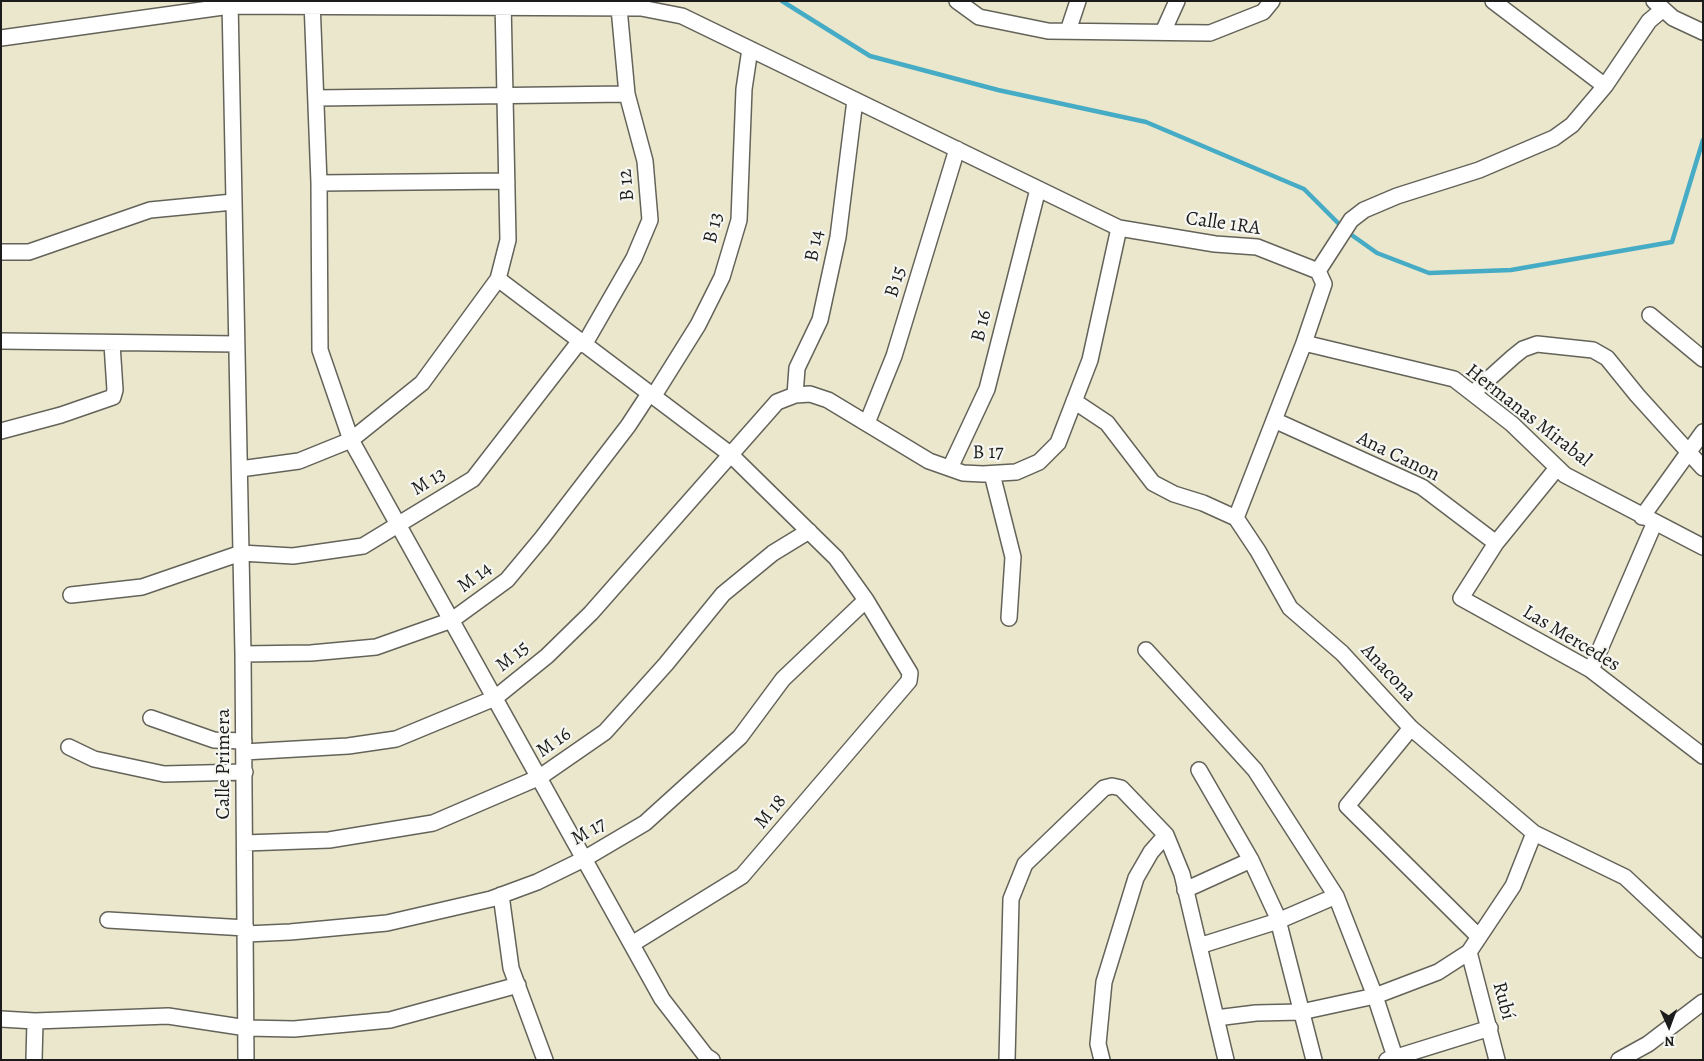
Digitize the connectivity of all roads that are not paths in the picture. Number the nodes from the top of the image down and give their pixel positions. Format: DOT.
graph roads {
  1 [pos="1078,1"];
  2 [pos="1177,1"];
  3 [pos="1272,1"];
  4 [pos="1493,1"];
  5 [pos="960,2"];
  6 [pos="230,4"];
  7 [pos="311,4"];
  8 [pos="503,5"];
  9 [pos="1658,5"];
  10 [pos="621,6"];
  11 [pos="1068,31"];
  12 [pos="1162,32"];
  13 [pos="1703,32"];
  14 [pos="1,38"];
  15 [pos="750,49"];
  16 [pos="1605,86"];
  17 [pos="505,94"];
  18 [pos="627,94"];
  19 [pos="316,98"];
  20 [pos="855,100"];
  21 [pos="957,149"];
  22 [pos="507,180"];
  23 [pos="319,183"];
  24 [pos="1038,189"];
  25 [pos="233,202"];
  26 [pos="1119,228"];
  27 [pos="1,252"];
  28 [pos="1318,271"];
  29 [pos="498,279"];
  30 [pos="1650,314"];
  31 [pos="1,341"];
  32 [pos="1304,343"];
  33 [pos="112,344"];
  34 [pos="236,344"];
  35 [pos="581,344"];
  36 [pos="1703,359"];
  37 [pos="1473,393"];
  38 [pos="651,395"];
  39 [pos="795,395"];
  40 [pos="1074,401"];
  41 [pos="1274,420"];
  42 [pos="867,423"];
  43 [pos="1,431"];
  44 [pos="1703,432"];
  45 [pos="351,440"];
  46 [pos="1689,451"];
  47 [pos="730,454"];
  48 [pos="950,468"];
  49 [pos="1557,468"];
  50 [pos="1703,468"];
  51 [pos="240,469"];
  52 [pos="992,474"];
  53 [pos="1236,518"];
  54 [pos="1648,520"];
  55 [pos="398,525"];
  56 [pos="808,531"];
  57 [pos="1496,543"];
  58 [pos="1703,547"];
  59 [pos="241,553"];
  60 [pos="71,595"];
  61 [pos="866,600"];
  62 [pos="1009,618"];
  63 [pos="452,620"];
  64 [pos="1146,650"];
  65 [pos="243,654"];
  66 [pos="1590,670"];
  67 [pos="495,698"];
  68 [pos="151,718"];
  69 [pos="1411,728"];
  70 [pos="244,746"];
  71 [pos="69,747"];
  72 [pos="1703,756"];
  73 [pos="1199,770"];
  74 [pos="245,772"];
  75 [pos="540,777"];
  76 [pos="1534,833"];
  77 [pos="1166,835"];
  78 [pos="245,843"];
  79 [pos="584,858"];
  80 [pos="1251,860"];
  81 [pos="1186,890"];
  82 [pos="501,895"];
  83 [pos="1336,896"];
  84 [pos="108,920"];
  85 [pos="1278,921"];
  86 [pos="246,931"];
  87 [pos="1479,938"];
  88 [pos="632,944"];
  89 [pos="1199,946"];
  90 [pos="1703,950"];
  91 [pos="1470,952"];
  92 [pos="518,985"];
  93 [pos="1375,996"];
  94 [pos="1703,1002"];
  95 [pos="1301,1012"];
  96 [pos="1216,1018"];
  97 [pos="1,1020"];
  98 [pos="35,1021"];
  99 [pos="246,1028"];
  100 [pos="1490,1028"];
  101 [pos="1391,1058"];
  102 [pos="34,1060"];
  103 [pos="246,1060"];
  104 [pos="545,1060"];
  105 [pos="712,1060"];
  106 [pos="1007,1060"];
  107 [pos="1102,1060"];
  108 [pos="1226,1060"];
  109 [pos="1314,1060"];
  110 [pos="1498,1060"];
  111 [pos="1619,1060"];
  1 -- 11 [label="street"];
  2 -- 12 [label="street"];
  3 -- 12 [label="street"];
  4 -- 16 [label="street"];
  5 -- 11 [label="street"];
  6 -- 7 [label="street, Calle 1RA"];
  6 -- 14 [label="street, Calle 1RA"];
  6 -- 25 [label="street, Calle Primera"];
  7 -- 8 [label="street, Calle 1RA"];
  7 -- 19 [label="street"];
  8 -- 10 [label="street, Calle 1RA"];
  8 -- 17 [label="street"];
  9 -- 13 [label="street"];
  9 -- 16 [label="street"];
  10 -- 15 [label="street, Calle 1RA"];
  10 -- 18 [label="street, B 12"];
  11 -- 12 [label="street"];
  15 -- 20 [label="street, Calle 1RA"];
  15 -- 38 [label="street, B 13"];
  16 -- 28 [label="street"];
  17 -- 18 [label="street"];
  17 -- 19 [label="street"];
  17 -- 22 [label="street"];
  18 -- 35 [label="street, B 12"];
  19 -- 23 [label="street"];
  20 -- 21 [label="street, Calle 1RA"];
  20 -- 39 [label="street, B 14"];
  21 -- 24 [label="street, Calle 1RA"];
  21 -- 42 [label="street, B 15"];
  22 -- 23 [label="street"];
  22 -- 29 [label="street"];
  23 -- 45 [label="street"];
  24 -- 26 [label="street, Calle 1RA"];
  24 -- 48 [label="street, B 16"];
  25 -- 27 [label="street"];
  25 -- 34 [label="street, Calle Primera"];
  26 -- 28 [label="street, Calle 1RA"];
  26 -- 40 [label="street, B 17"];
  28 -- 32 [label="street"];
  29 -- 35 [label="street"];
  29 -- 45 [label="street"];
  30 -- 36 [label="street"];
  31 -- 33 [label="street"];
  32 -- 37 [label="street, Hermanas Mirabal"];
  32 -- 41 [label="street"];
  33 -- 34 [label="street"];
  33 -- 43 [label="street"];
  34 -- 51 [label="street, Calle Primera"];
  35 -- 38 [label="street"];
  35 -- 55 [label="street, M 13"];
  37 -- 46 [label="street"];
  37 -- 49 [label="street, Hermanas Mirabal"];
  38 -- 47 [label="street"];
  38 -- 63 [label="street, M 14"];
  39 -- 42 [label="street, B 17"];
  39 -- 47 [label="street"];
  40 -- 52 [label="street, B 17"];
  40 -- 53 [label="street"];
  41 -- 53 [label="street"];
  41 -- 57 [label="street, Ana Canon"];
  42 -- 48 [label="street, B 17"];
  44 -- 46 [label="street"];
  45 -- 51 [label="street"];
  45 -- 55 [label="street"];
  46 -- 50 [label="street"];
  46 -- 54 [label="street"];
  47 -- 56 [label="street"];
  47 -- 67 [label="street, M 15"];
  48 -- 52 [label="street, B 17"];
  49 -- 54 [label="street, Hermanas Mirabal"];
  49 -- 57 [label="street"];
  51 -- 59 [label="street, Calle Primera"];
  52 -- 62 [label="street"];
  53 -- 69 [label="street, Anacona"];
  54 -- 58 [label="street, Hermanas Mirabal"];
  54 -- 66 [label="street"];
  55 -- 59 [label="street, M 13"];
  55 -- 63 [label="street"];
  56 -- 61 [label="street"];
  56 -- 75 [label="street, M 16"];
  57 -- 66 [label="street, Las Mercedes"];
  59 -- 60 [label="street"];
  59 -- 65 [label="street, Calle Primera"];
  61 -- 79 [label="street, M 17"];
  61 -- 88 [label="street, M 18"];
  63 -- 65 [label="street, M 14"];
  63 -- 67 [label="street"];
  64 -- 83 [label="street"];
  65 -- 70 [label="street, Calle Primera"];
  66 -- 72 [label="street, Las Mercedes"];
  67 -- 70 [label="street, M 15"];
  67 -- 75 [label="street"];
  68 -- 70 [label="street, M 15"];
  69 -- 76 [label="street, Anacona"];
  69 -- 87 [label="street"];
  70 -- 74 [label="street, Calle Primera"];
  71 -- 74 [label="street"];
  73 -- 80 [label="street"];
  74 -- 78 [label="street, Calle Primera"];
  75 -- 78 [label="street, M 16"];
  75 -- 79 [label="street"];
  76 -- 87 [label="street"];
  76 -- 90 [label="street, Anacona"];
  77 -- 81 [label="street"];
  77 -- 106 [label="street"];
  77 -- 107 [label="street"];
  78 -- 86 [label="street, Calle Primera"];
  79 -- 82 [label="street, M 17"];
  79 -- 88 [label="street"];
  80 -- 81 [label="street"];
  80 -- 85 [label="street"];
  81 -- 89 [label="street"];
  82 -- 86 [label="street, M 17"];
  82 -- 92 [label="street"];
  83 -- 85 [label="street"];
  83 -- 93 [label="street"];
  84 -- 86 [label="street, M 17"];
  85 -- 89 [label="street"];
  85 -- 95 [label="street"];
  86 -- 99 [label="street, Calle Primera"];
  87 -- 91 [label="street"];
  88 -- 105 [label="street"];
  89 -- 96 [label="street"];
  91 -- 93 [label="street"];
  91 -- 100 [label="street, Rubí"];
  92 -- 99 [label="street"];
  92 -- 104 [label="street"];
  93 -- 95 [label="street"];
  93 -- 101 [label="street"];
  94 -- 111 [label="street"];
  95 -- 96 [label="street"];
  95 -- 109 [label="street"];
  96 -- 108 [label="street"];
  97 -- 98 [label="street"];
  98 -- 99 [label="street"];
  98 -- 102 [label="street"];
  99 -- 103 [label="street, Calle Primera"];
  100 -- 101 [label="street"];
  100 -- 110 [label="street, Rubí"];
}
